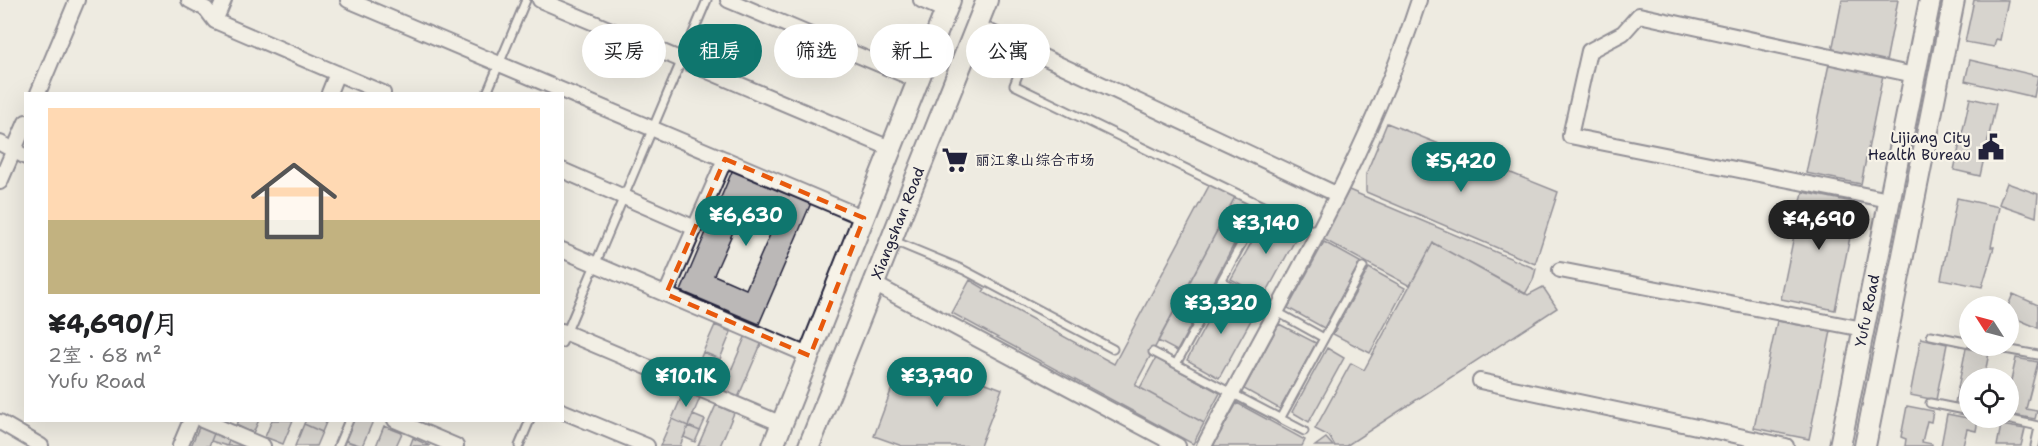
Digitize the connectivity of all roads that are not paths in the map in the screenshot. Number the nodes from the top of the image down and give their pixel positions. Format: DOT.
graph roads {
  1 [pos="77,0"];
  2 [pos="189,0"];
  3 [pos="224,0"];
  4 [pos="348,0"];
  5 [pos="526,0"];
  6 [pos="540,0"];
  7 [pos="707,0"];
  8 [pos="729,0"];
  9 [pos="921,0"];
  10 [pos="987,0"];
  11 [pos="1419,0"];
  12 [pos="1930,0"];
  13 [pos="1954,0"];
  14 [pos="948,5"];
  15 [pos="215,21"];
  16 [pos="697,24"];
  17 [pos="978,24"];
  18 [pos="966,53"];
  19 [pos="678,58"];
  20 [pos="1050,60"];
  21 [pos="500,63"];
  22 [pos="678,69"];
  23 [pos="337,73"];
  24 [pos="1914,75"];
  25 [pos="724,78"];
  26 [pos="1017,78"];
  27 [pos="919,81"];
  28 [pos="38,92"];
  29 [pos="329,92"];
  30 [pos="381,92"];
  31 [pos="487,92"];
  32 [pos="653,128"];
  33 [pos="24,133"];
  34 [pos="0,143"];
  35 [pos="892,149"];
  36 [pos="20,154"];
  37 [pos="725,159"];
  38 [pos="564,171"];
  39 [pos="0,182"];
  40 [pos="1336,194"];
  41 [pos="624,197"];
  42 [pos="1889,200"];
  43 [pos="1262,206"];
  44 [pos="864,218"];
  45 [pos="695,228"];
  46 [pos="1317,232"];
  47 [pos="891,240"];
  48 [pos="564,251"];
  49 [pos="596,264"];
  50 [pos="1363,267"];
  51 [pos="1560,270"];
  52 [pos="1221,281"];
  53 [pos="874,284"];
  54 [pos="666,294"];
  55 [pos="1275,311"];
  56 [pos="1863,329"];
  57 [pos="1931,335"];
  58 [pos="564,336"];
  59 [pos="1324,338"];
  60 [pos="1959,340"];
  61 [pos="1113,349"];
  62 [pos="1153,352"];
  63 [pos="2019,352"];
  64 [pos="2038,355"];
  65 [pos="810,356"];
  66 [pos="1176,364"];
  67 [pos="1480,381"];
  68 [pos="1232,393"];
  69 [pos="1930,402"];
  70 [pos="1959,409"];
  71 [pos="564,412"];
  72 [pos="1280,418"];
  73 [pos="0,422"];
  74 [pos="190,422"];
  75 [pos="207,422"];
  76 [pos="348,422"];
  77 [pos="400,422"];
  78 [pos="529,422"];
  79 [pos="2019,422"];
  80 [pos="782,424"];
  81 [pos="2038,426"];
  82 [pos="1304,431"];
  83 [pos="2038,432"];
  84 [pos="41,446"];
  85 [pos="180,446"];
  86 [pos="263,446"];
  87 [pos="338,446"];
  88 [pos="456,446"];
  89 [pos="519,446"];
  90 [pos="646,446"];
  91 [pos="773,446"];
  92 [pos="809,446"];
  93 [pos="1178,446"];
  94 [pos="1204,446"];
  95 [pos="1786,446"];
  96 [pos="1840,446"];
  97 [pos="1865,446"];
  98 [pos="2035,446"];
  1 -- 28 [label="street"];
  2 -- 15 [label="street"];
  3 -- 15 [label="street"];
  4 -- 21 [label="street"];
  5 -- 21 [label="lane"];
  6 -- 19 [label="street"];
  7 -- 16 [label="lane"];
  8 -- 27 [label="street"];
  9 -- 14 [label="street"];
  10 -- 17 [label="main road, Xiangshan Road"];
  11 -- 40 [label="street"];
  12 -- 24 [label="main road, Yufu Road"];
  13 -- 97 [label="main road, Yufu Road"];
  14 -- 27 [label="main road"];
  15 -- 23 [label="street"];
  18 -- 47 [label="main road, Xiangshan Road"];
  20 -- 40 [label="street"];
  21 -- 31 [label="lane"];
  21 -- 32 [label="street"];
  22 -- 32 [label="lane"];
  23 -- 29 [label="street"];
  23 -- 30 [label="street"];
  24 -- 42 [label="main road, Yufu Road"];
  24 -- 42 [label="street"];
  25 -- 35 [label="street"];
  26 -- 43 [label="lane"];
  27 -- 35 [label="main road"];
  32 -- 37 [label="street"];
  32 -- 41 [label="lane"];
  33 -- 36 [label="street"];
  34 -- 36 [label="street"];
  35 -- 44 [label="main road"];
  36 -- 39 [label="street"];
  37 -- 44 [label="street"];
  37 -- 45 [label="street"];
  38 -- 41 [label="street"];
  40 -- 46 [label="street"];
  41 -- 45 [label="street"];
  41 -- 49 [label="lane"];
  42 -- 56 [label="main road, Yufu Road"];
  43 -- 46 [label="lane"];
  43 -- 52 [label="lane"];
  44 -- 65 [label="main road"];
  45 -- 54 [label="street"];
  46 -- 55 [label="street"];
  47 -- 53 [label="main road, Xiangshan Road"];
  47 -- 61 [label="lane"];
  48 -- 49 [label="street"];
  49 -- 54 [label="street"];
  49 -- 58 [label="lane"];
  50 -- 59 [label="lane"];
  51 -- 56 [label="street"];
  52 -- 55 [label="lane"];
  52 -- 66 [label="lane"];
  53 -- 92 [label="main road, Xiangshan Road"];
  53 -- 93 [label="street"];
  54 -- 65 [label="street"];
  55 -- 59 [label="lane"];
  55 -- 68 [label="street"];
  56 -- 96 [label="main road, Yufu Road"];
  57 -- 60 [label="lane"];
  58 -- 80 [label="street"];
  59 -- 72 [label="lane"];
  62 -- 66 [label="lane"];
  63 -- 64 [label="lane"];
  65 -- 80 [label="main road"];
  66 -- 68 [label="lane"];
  67 -- 95 [label="street"];
  68 -- 72 [label="lane"];
  68 -- 94 [label="street"];
  69 -- 70 [label="lane"];
  71 -- 90 [label="street"];
  72 -- 82 [label="lane"];
  73 -- 84 [label="street"];
  74 -- 85 [label="street"];
  75 -- 86 [label="street"];
  76 -- 87 [label="lane"];
  77 -- 88 [label="street"];
  78 -- 89 [label="lane"];
  79 -- 81 [label="lane"];
  80 -- 91 [label="main road"];
  83 -- 98 [label="lane"];
}
